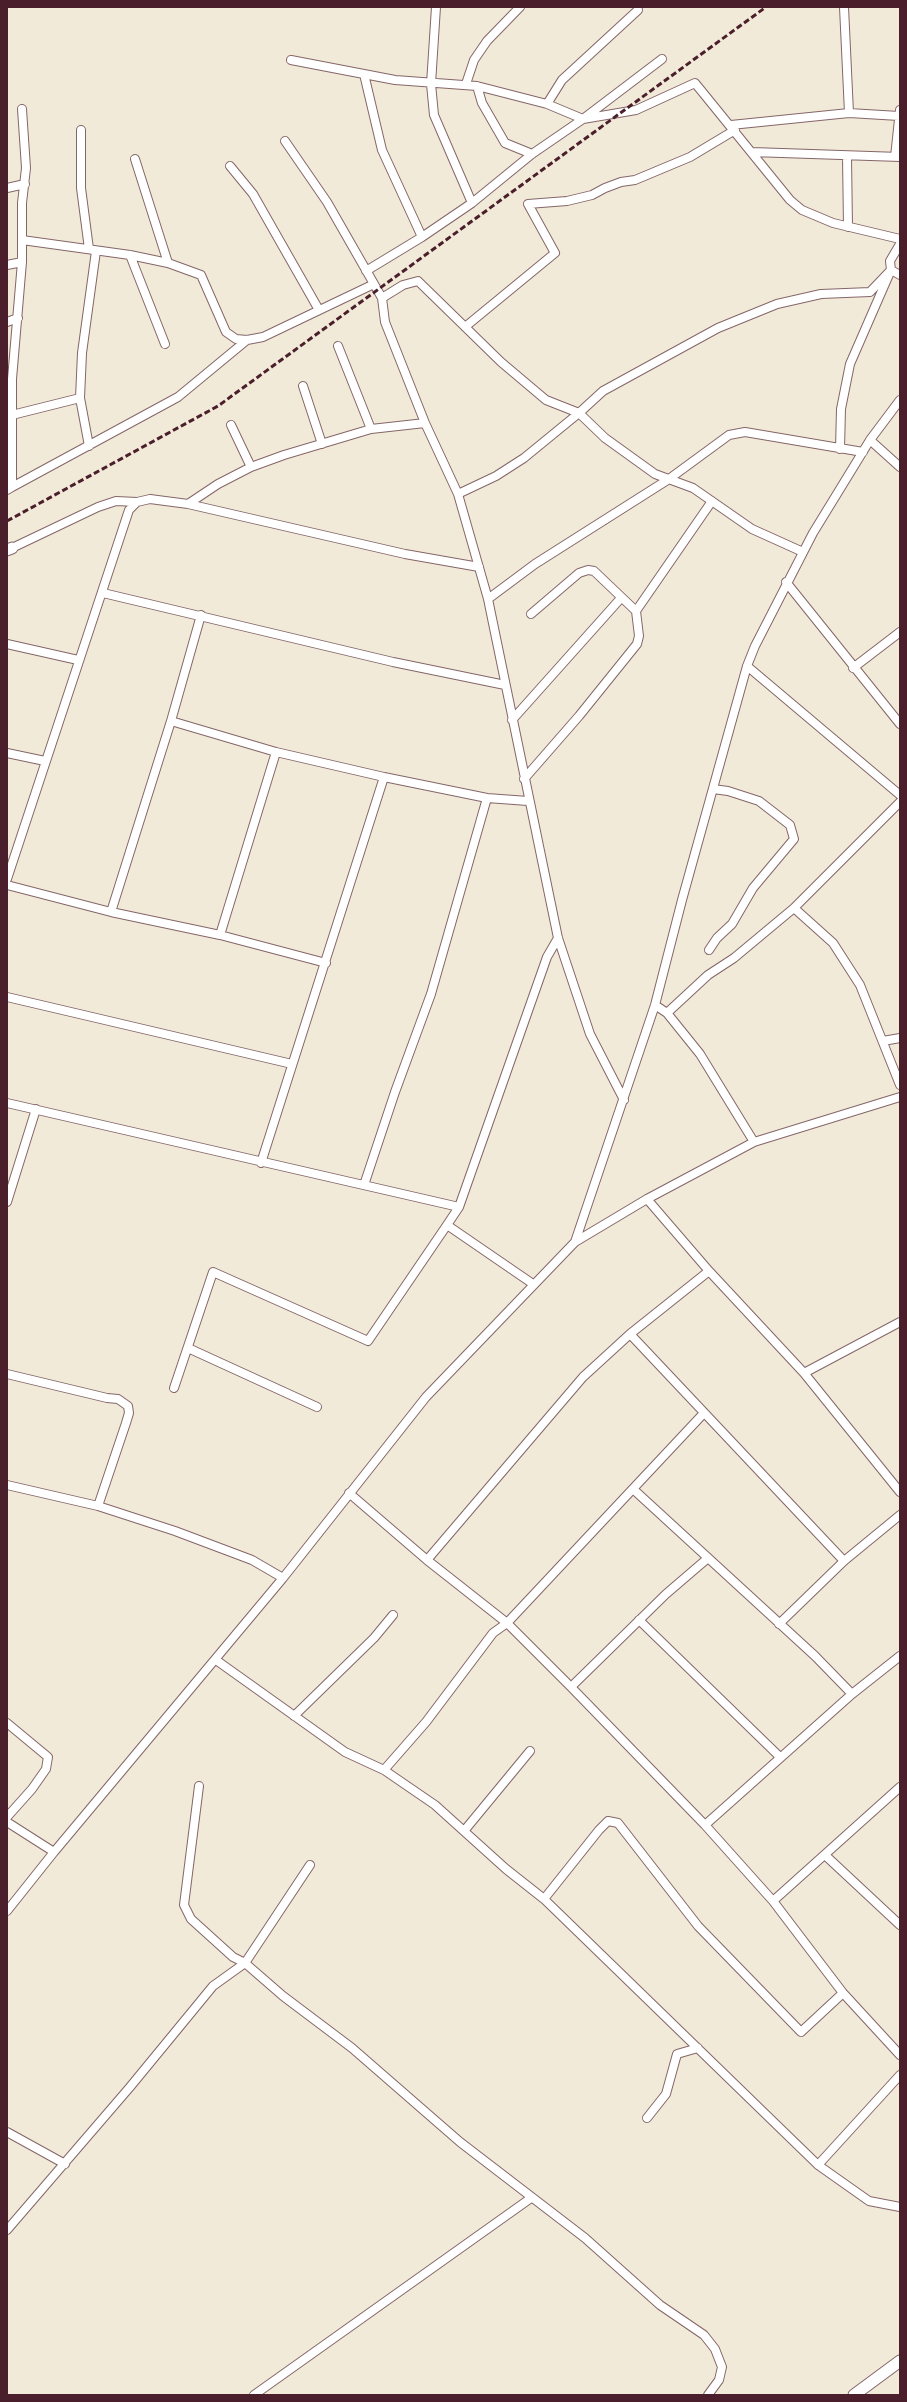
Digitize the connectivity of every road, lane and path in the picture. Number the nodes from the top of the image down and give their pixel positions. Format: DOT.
graph roads {
  1 [pos="436,7"];
  2 [pos="520,7"];
  3 [pos="844,7"];
  4 [pos="638,10"];
  5 [pos="662,59"];
  6 [pos="291,60"];
  7 [pos="364,74"];
  8 [pos="431,84"];
  9 [pos="466,84"];
  10 [pos="477,86"];
  11 [pos="547,104"];
  12 [pos="22,108"];
  13 [pos="900,113"];
  14 [pos="849,114"];
  15 [pos="583,119"];
  16 [pos="733,128"];
  17 [pos="81,130"];
  18 [pos="285,141"];
  19 [pos="752,152"];
  20 [pos="532,154"];
  21 [pos="848,156"];
  22 [pos="898,157"];
  23 [pos="135,159"];
  24 [pos="230,166"];
  25 [pos="25,184"];
  26 [pos="7,188"];
  27 [pos="472,203"];
  28 [pos="848,227"];
  29 [pos="422,237"];
  30 [pos="22,240"];
  31 [pos="900,240"];
  32 [pos="900,244"];
  33 [pos="92,250"];
  34 [pos="130,255"];
  35 [pos="22,262"];
  36 [pos="168,263"];
  37 [pos="7,265"];
  38 [pos="891,270"];
  39 [pos="366,271"];
  40 [pos="900,275"];
  41 [pos="374,284"];
  42 [pos="382,298"];
  43 [pos="319,310"];
  44 [pos="18,318"];
  45 [pos="7,322"];
  46 [pos="466,327"];
  47 [pos="247,340"];
  48 [pos="165,344"];
  49 [pos="338,346"];
  50 [pos="9,379"];
  51 [pos="303,386"];
  52 [pos="80,398"];
  53 [pos="900,400"];
  54 [pos="579,414"];
  55 [pos="12,416"];
  56 [pos="425,423"];
  57 [pos="231,425"];
  58 [pos="371,428"];
  59 [pos="10,433"];
  60 [pos="870,440"];
  61 [pos="322,444"];
  62 [pos="89,446"];
  63 [pos="840,449"];
  64 [pos="864,452"];
  65 [pos="251,467"];
  66 [pos="900,467"];
  67 [pos="669,479"];
  68 [pos="10,489"];
  69 [pos="458,494"];
  70 [pos="712,501"];
  71 [pos="137,502"];
  72 [pos="188,504"];
  73 [pos="9,549"];
  74 [pos="803,552"];
  75 [pos="479,567"];
  76 [pos="786,582"];
  77 [pos="103,593"];
  78 [pos="621,598"];
  79 [pos="488,599"];
  80 [pos="636,611"];
  81 [pos="531,614"];
  82 [pos="201,615"];
  83 [pos="900,632"];
  84 [pos="7,644"];
  85 [pos="78,660"];
  86 [pos="747,666"];
  87 [pos="853,668"];
  88 [pos="505,685"];
  89 [pos="512,720"];
  90 [pos="171,721"];
  91 [pos="900,724"];
  92 [pos="276,752"];
  93 [pos="7,753"];
  94 [pos="45,761"];
  95 [pos="384,777"];
  96 [pos="524,779"];
  97 [pos="713,788"];
  98 [pos="900,795"];
  99 [pos="488,798"];
  100 [pos="528,801"];
  101 [pos="900,802"];
  102 [pos="7,879"];
  103 [pos="7,885"];
  104 [pos="794,908"];
  105 [pos="111,912"];
  106 [pos="220,934"];
  107 [pos="558,938"];
  108 [pos="708,950"];
  109 [pos="326,963"];
  110 [pos="7,997"];
  111 [pos="655,1005"];
  112 [pos="668,1013"];
  113 [pos="900,1038"];
  114 [pos="882,1041"];
  115 [pos="292,1064"];
  116 [pos="900,1085"];
  117 [pos="900,1097"];
  118 [pos="624,1100"];
  119 [pos="7,1103"];
  120 [pos="36,1109"];
  121 [pos="754,1142"];
  122 [pos="261,1163"];
  123 [pos="364,1185"];
  124 [pos="647,1199"];
  125 [pos="7,1202"];
  126 [pos="459,1208"];
  127 [pos="447,1225"];
  128 [pos="575,1242"];
  129 [pos="709,1271"];
  130 [pos="533,1284"];
  131 [pos="900,1322"];
  132 [pos="630,1334"];
  133 [pos="188,1348"];
  134 [pos="804,1373"];
  135 [pos="7,1374"];
  136 [pos="174,1388"];
  137 [pos="317,1407"];
  138 [pos="704,1413"];
  139 [pos="7,1485"];
  140 [pos="633,1489"];
  141 [pos="900,1492"];
  142 [pos="349,1493"];
  143 [pos="98,1506"];
  144 [pos="900,1515"];
  145 [pos="708,1558"];
  146 [pos="427,1560"];
  147 [pos="844,1561"];
  148 [pos="283,1578"];
  149 [pos="393,1614"];
  150 [pos="639,1620"];
  151 [pos="507,1623"];
  152 [pos="779,1624"];
  153 [pos="900,1656"];
  154 [pos="216,1660"];
  155 [pos="571,1687"];
  156 [pos="852,1694"];
  157 [pos="294,1716"];
  158 [pos="7,1723"];
  159 [pos="530,1751"];
  160 [pos="780,1757"];
  161 [pos="384,1770"];
  162 [pos="199,1786"];
  163 [pos="900,1787"];
  164 [pos="7,1817"];
  165 [pos="7,1822"];
  166 [pos="705,1825"];
  167 [pos="464,1831"];
  168 [pos="54,1852"];
  169 [pos="826,1856"];
  170 [pos="310,1865"];
  171 [pos="544,1899"];
  172 [pos="773,1901"];
  173 [pos="7,1912"];
  174 [pos="900,1926"];
  175 [pos="245,1963"];
  176 [pos="843,1993"];
  177 [pos="698,2048"];
  178 [pos="900,2055"];
  179 [pos="900,2075"];
  180 [pos="647,2118"];
  181 [pos="7,2132"];
  182 [pos="65,2164"];
  183 [pos="818,2165"];
  184 [pos="531,2198"];
  185 [pos="900,2207"];
  186 [pos="7,2230"];
  187 [pos="900,2361"];
  188 [pos="254,2395"];
  189 [pos="708,2395"];
  190 [pos="854,2395"];
  1 -- 8 [label="street"];
  2 -- 9 [label="street"];
  3 -- 14 [label="street"];
  4 -- 11 [label="street"];
  5 -- 15 [label="street"];
  6 -- 7 [label="street"];
  7 -- 8 [label="street"];
  7 -- 29 [label="street"];
  8 -- 9 [label="street"];
  8 -- 27 [label="street"];
  9 -- 10 [label="street"];
  10 -- 11 [label="street"];
  10 -- 20 [label="street"];
  11 -- 15 [label="street"];
  12 -- 25 [label="street"];
  13 -- 14 [label="street"];
  13 -- 22 [label="street"];
  14 -- 16 [label="street"];
  15 -- 16 [label="street"];
  15 -- 20 [label="street"];
  16 -- 19 [label="street"];
  16 -- 46 [label="street"];
  17 -- 33 [label="street"];
  18 -- 39 [label="street"];
  19 -- 21 [label="street"];
  19 -- 28 [label="street"];
  20 -- 27 [label="street"];
  21 -- 22 [label="street"];
  21 -- 28 [label="street"];
  23 -- 36 [label="street"];
  24 -- 43 [label="street"];
  25 -- 26 [label="street"];
  25 -- 30 [label="street"];
  27 -- 29 [label="street"];
  28 -- 31 [label="street"];
  29 -- 39 [label="street"];
  30 -- 33 [label="street"];
  30 -- 35 [label="street"];
  32 -- 38 [label="street"];
  33 -- 34 [label="street"];
  33 -- 52 [label="street"];
  34 -- 36 [label="street"];
  34 -- 48 [label="street"];
  35 -- 37 [label="street"];
  35 -- 44 [label="street"];
  36 -- 47 [label="street"];
  38 -- 40 [label="street"];
  38 -- 54 [label="street"];
  38 -- 63 [label="street"];
  39 -- 41 [label="street"];
  41 -- 42 [label="street"];
  41 -- 43 [label="street"];
  42 -- 46 [label="street"];
  42 -- 56 [label="street"];
  43 -- 47 [label="street"];
  44 -- 45 [label="street"];
  44 -- 50 [label="street"];
  46 -- 54 [label="street"];
  47 -- 62 [label="street"];
  49 -- 58 [label="street"];
  50 -- 55 [label="street"];
  51 -- 61 [label="street"];
  52 -- 55 [label="street"];
  52 -- 62 [label="street"];
  53 -- 60 [label="street"];
  54 -- 67 [label="street"];
  54 -- 69 [label="street"];
  55 -- 59 [label="street"];
  56 -- 58 [label="street"];
  56 -- 69 [label="street"];
  57 -- 65 [label="street"];
  58 -- 61 [label="street"];
  59 -- 68 [label="street"];
  60 -- 64 [label="street"];
  60 -- 66 [label="street"];
  61 -- 65 [label="street"];
  62 -- 68 [label="street"];
  63 -- 64 [label="street"];
  63 -- 67 [label="street"];
  64 -- 74 [label="street"];
  65 -- 72 [label="street"];
  67 -- 70 [label="street"];
  67 -- 79 [label="street"];
  69 -- 75 [label="street"];
  70 -- 74 [label="street"];
  70 -- 80 [label="street"];
  71 -- 72 [label="street"];
  71 -- 73 [label="street"];
  71 -- 77 [label="street"];
  72 -- 75 [label="street"];
  74 -- 76 [label="street"];
  75 -- 79 [label="street"];
  76 -- 86 [label="street"];
  76 -- 87 [label="street"];
  77 -- 82 [label="street"];
  77 -- 85 [label="street"];
  78 -- 80 [label="street"];
  78 -- 81 [label="street"];
  78 -- 89 [label="street"];
  79 -- 88 [label="street"];
  80 -- 96 [label="street"];
  82 -- 88 [label="street"];
  82 -- 90 [label="street"];
  83 -- 87 [label="street"];
  84 -- 85 [label="street"];
  85 -- 94 [label="street"];
  86 -- 97 [label="street"];
  86 -- 98 [label="street"];
  87 -- 91 [label="street"];
  88 -- 89 [label="street"];
  89 -- 96 [label="street"];
  90 -- 92 [label="street"];
  90 -- 105 [label="street"];
  92 -- 95 [label="street"];
  92 -- 106 [label="street"];
  93 -- 94 [label="street"];
  94 -- 102 [label="street"];
  95 -- 99 [label="street"];
  95 -- 109 [label="street"];
  96 -- 100 [label="street"];
  97 -- 108 [label="street"];
  97 -- 111 [label="street"];
  99 -- 100 [label="street"];
  99 -- 123 [label="street"];
  100 -- 107 [label="street"];
  101 -- 104 [label="street"];
  103 -- 105 [label="street"];
  104 -- 112 [label="street"];
  104 -- 114 [label="street"];
  105 -- 106 [label="street"];
  106 -- 109 [label="street"];
  107 -- 118 [label="street"];
  107 -- 126 [label="street"];
  109 -- 115 [label="street"];
  110 -- 115 [label="street"];
  111 -- 112 [label="street"];
  111 -- 118 [label="street"];
  112 -- 121 [label="street"];
  113 -- 114 [label="street"];
  114 -- 116 [label="street"];
  115 -- 122 [label="street"];
  117 -- 121 [label="street"];
  118 -- 128 [label="street"];
  119 -- 120 [label="street"];
  120 -- 122 [label="street"];
  120 -- 125 [label="street"];
  121 -- 124 [label="street"];
  122 -- 123 [label="street"];
  123 -- 126 [label="street"];
  124 -- 128 [label="street"];
  124 -- 129 [label="street"];
  126 -- 127 [label="street"];
  127 -- 130 [label="street"];
  127 -- 133 [label="street"];
  128 -- 130 [label="street"];
  129 -- 132 [label="street"];
  129 -- 134 [label="street"];
  130 -- 142 [label="street"];
  131 -- 134 [label="street"];
  132 -- 138 [label="street"];
  132 -- 146 [label="street"];
  133 -- 136 [label="street"];
  133 -- 137 [label="street"];
  134 -- 141 [label="street"];
  135 -- 143 [label="street"];
  138 -- 140 [label="street"];
  138 -- 147 [label="street"];
  139 -- 143 [label="street"];
  140 -- 145 [label="street"];
  140 -- 151 [label="street"];
  142 -- 146 [label="street"];
  142 -- 148 [label="street"];
  143 -- 148 [label="street"];
  144 -- 147 [label="street"];
  145 -- 150 [label="street"];
  145 -- 152 [label="street"];
  146 -- 151 [label="street"];
  147 -- 152 [label="street"];
  148 -- 154 [label="street"];
  149 -- 157 [label="street"];
  150 -- 155 [label="street"];
  150 -- 160 [label="street"];
  151 -- 155 [label="street"];
  151 -- 161 [label="street"];
  152 -- 156 [label="street"];
  153 -- 156 [label="street"];
  154 -- 157 [label="street"];
  154 -- 168 [label="street"];
  155 -- 166 [label="street"];
  156 -- 160 [label="street"];
  157 -- 161 [label="street"];
  158 -- 164 [label="street"];
  159 -- 167 [label="street"];
  160 -- 166 [label="street"];
  161 -- 167 [label="street"];
  162 -- 175 [label="street"];
  163 -- 169 [label="street"];
  165 -- 168 [label="street"];
  166 -- 172 [label="street"];
  167 -- 171 [label="street"];
  168 -- 173 [label="street"];
  169 -- 172 [label="street"];
  169 -- 174 [label="street"];
  170 -- 175 [label="street"];
  171 -- 176 [label="street"];
  171 -- 177 [label="street"];
  172 -- 176 [label="street"];
  175 -- 182 [label="street"];
  175 -- 184 [label="street"];
  176 -- 178 [label="street"];
  177 -- 180 [label="street"];
  177 -- 183 [label="street"];
  179 -- 183 [label="street"];
  181 -- 182 [label="street"];
  182 -- 186 [label="street"];
  183 -- 185 [label="street"];
  184 -- 188 [label="street"];
  184 -- 189 [label="street"];
  187 -- 190 [label="main road"];
}
